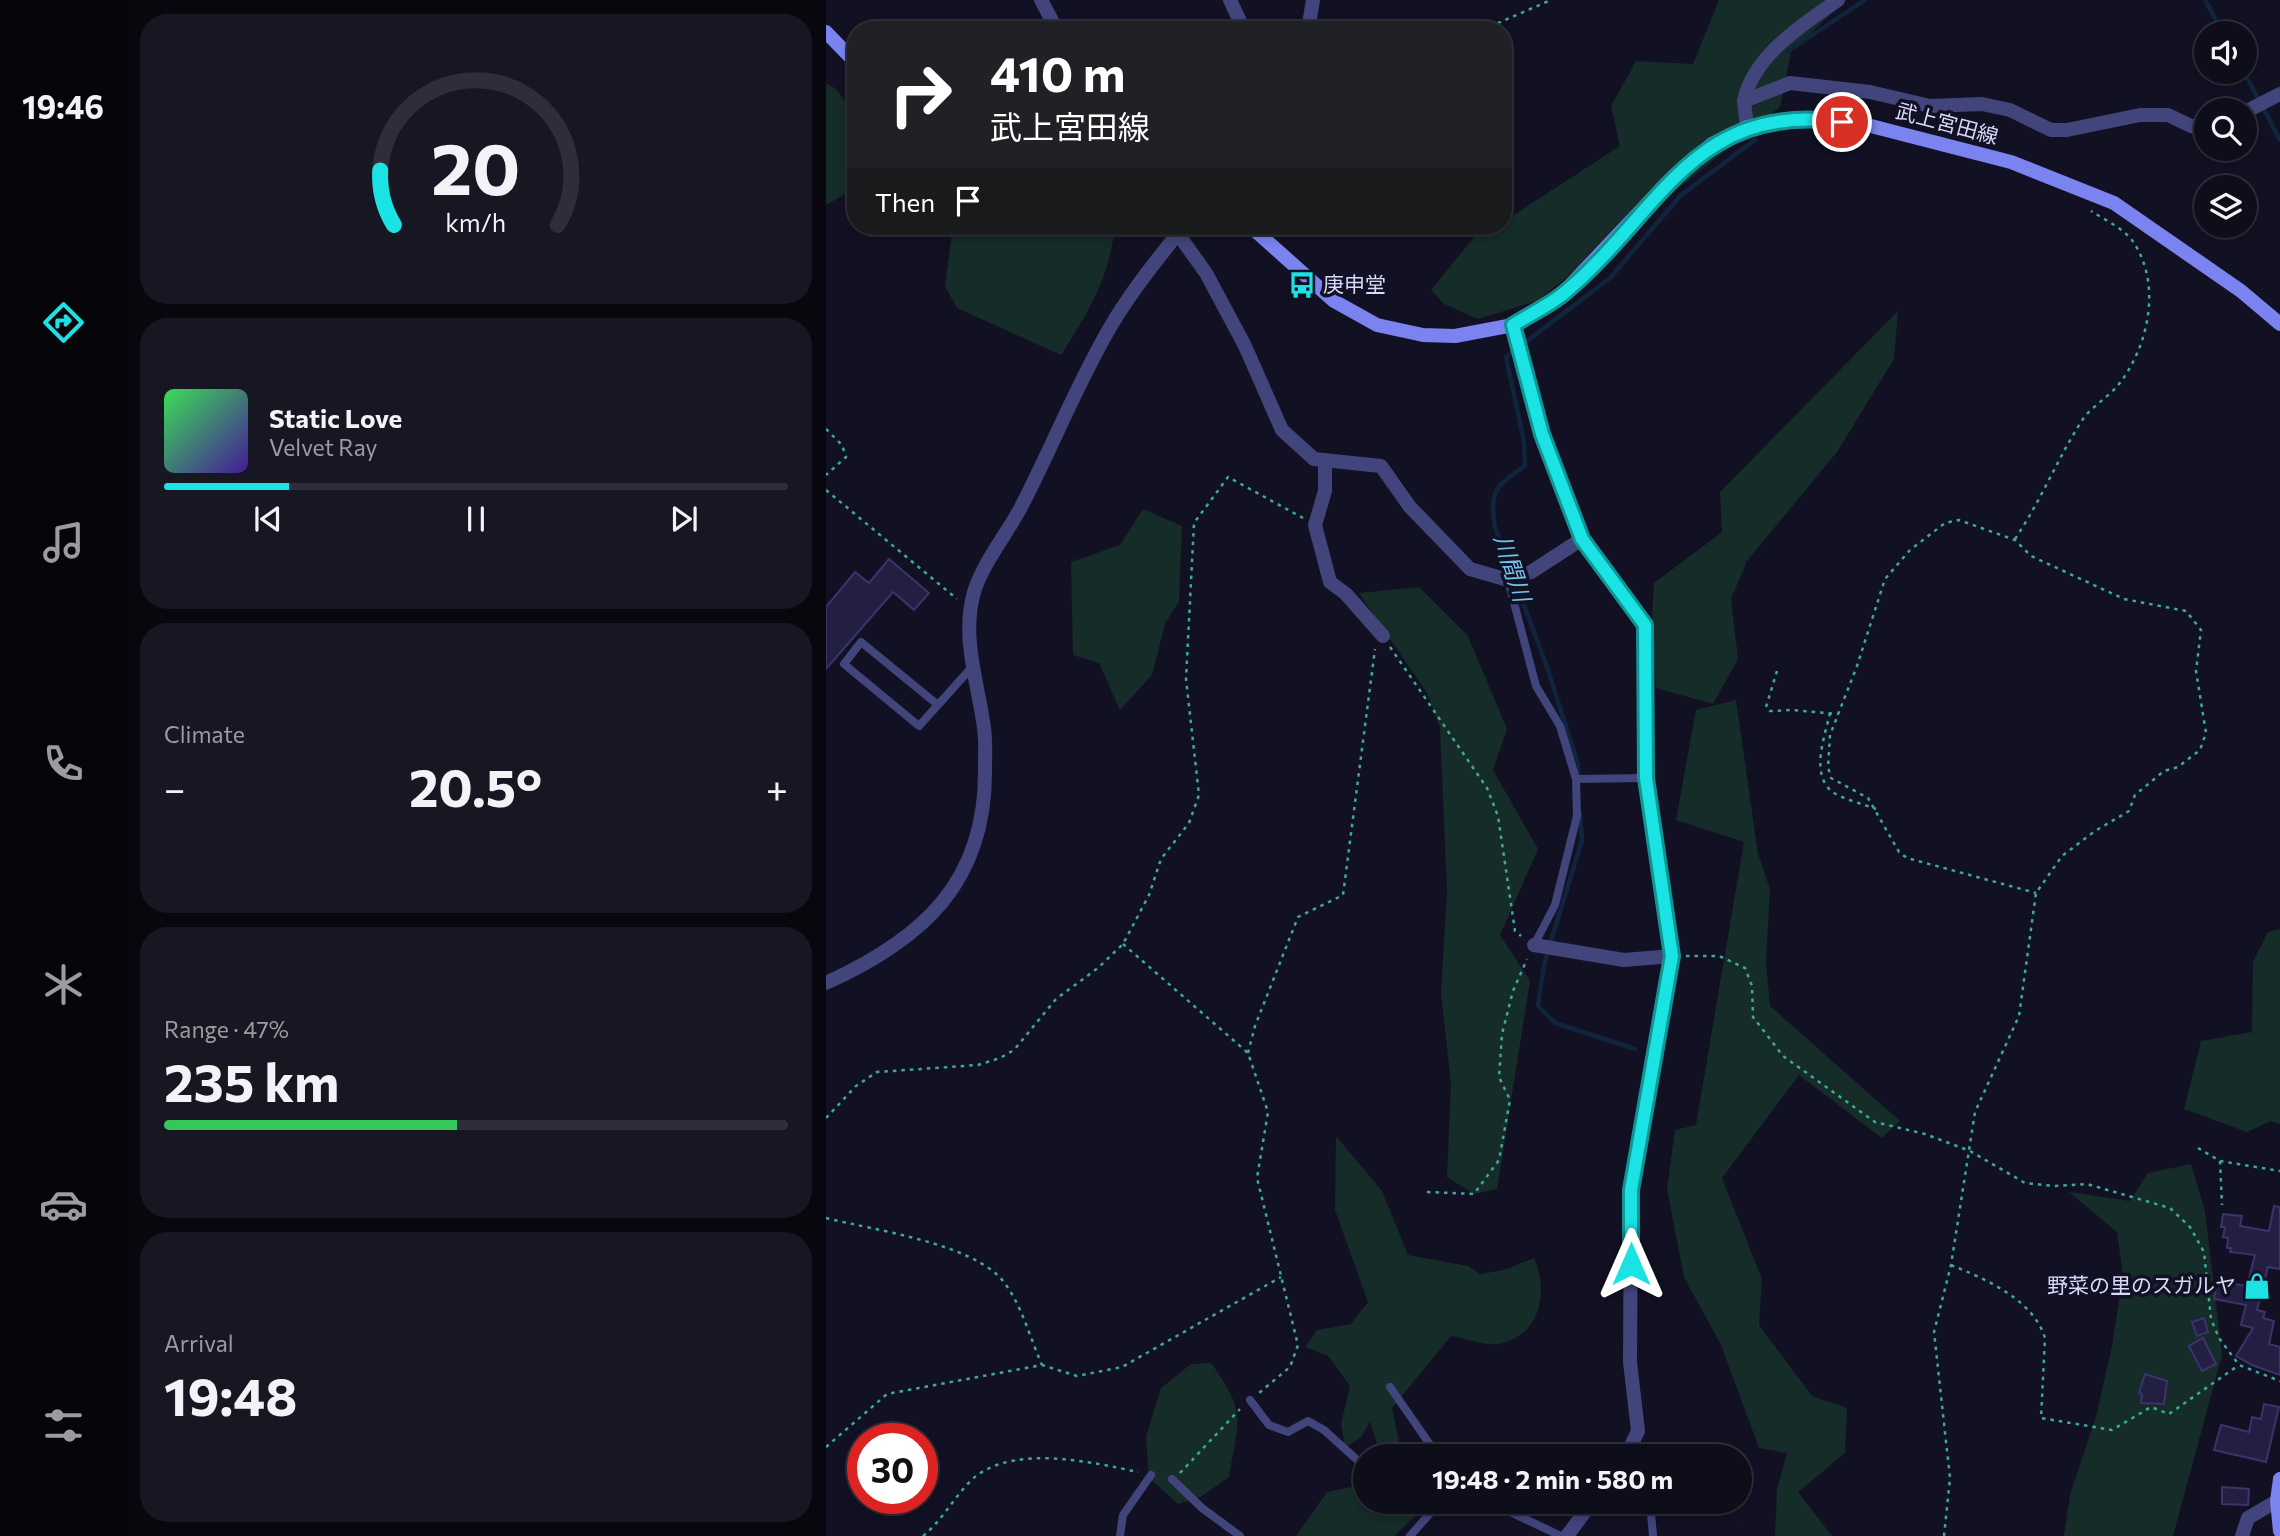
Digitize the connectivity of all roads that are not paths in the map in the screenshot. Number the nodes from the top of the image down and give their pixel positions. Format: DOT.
graph roads {
  1 [pos="1041,0"];
  2 [pos="1230,0"];
  3 [pos="1313,0"];
  4 [pos="1838,0"];
  5 [pos="1052,21"];
  6 [pos="1240,21"];
  7 [pos="1310,21"];
  8 [pos="826,32"];
  9 [pos="847,53"];
  10 [pos="2280,94"];
  11 [pos="1744,101"];
  12 [pos="2257,106"];
  13 [pos="1747,127"];
  14 [pos="2194,127"];
  15 [pos="1177,235"];
  16 [pos="1184,235"];
  17 [pos="1260,235"];
  18 [pos="2280,324"];
  19 [pos="1513,325"];
  20 [pos="1325,461"];
  21 [pos="1582,539"];
  22 [pos="1508,580"];
  23 [pos="1382,636"];
  24 [pos="972,667"];
  25 [pos="938,705"];
  26 [pos="1646,778"];
  27 [pos="1576,779"];
  28 [pos="1534,945"];
  29 [pos="1672,956"];
  30 [pos="826,983"];
  31 [pos="1390,1387"];
  32 [pos="1250,1400"];
  33 [pos="1430,1444"];
  34 [pos="1632,1444"];
  35 [pos="1353,1456"];
  36 [pos="1151,1475"];
  37 [pos="1172,1479"];
  38 [pos="2280,1479"];
  39 [pos="2277,1501"];
  40 [pos="1429,1514"];
  41 [pos="1514,1514"];
  42 [pos="1583,1514"];
  43 [pos="1651,1514"];
  44 [pos="2280,1531"];
  45 [pos="1120,1536"];
  46 [pos="1240,1536"];
  47 [pos="1410,1536"];
  48 [pos="1561,1536"];
  49 [pos="1567,1536"];
  50 [pos="1653,1536"];
  51 [pos="2242,1536"];
  1 -- 5 [label="street"];
  2 -- 6 [label="street"];
  3 -- 7 [label="street"];
  4 -- 11 [label="street"];
  8 -- 9 [label="main road"];
  10 -- 12 [label="street"];
  11 -- 13 [label="street"];
  11 -- 14 [label="street"];
  13 -- 18 [label="main road, 武上宮田線"];
  13 -- 19 [label="main road, 武上宮田線"];
  15 -- 24 [label="street"];
  16 -- 20 [label="street"];
  17 -- 19 [label="main road, 武上宮田線"];
  19 -- 21 [label="street"];
  20 -- 22 [label="street"];
  20 -- 23 [label="street"];
  21 -- 22 [label="street"];
  21 -- 26 [label="street"];
  22 -- 27 [label="lane"];
  24 -- 25 [label="lane"];
  24 -- 30 [label="street"];
  25 -- 25 [label="lane"];
  26 -- 27 [label="lane"];
  26 -- 29 [label="street"];
  27 -- 28 [label="lane"];
  28 -- 29 [label="street"];
  29 -- 34 [label="street"];
  31 -- 33 [label="lane"];
  32 -- 35 [label="lane"];
  36 -- 45 [label="lane"];
  37 -- 46 [label="lane"];
  38 -- 39 [label="main road"];
  39 -- 44 [label="main road"];
  39 -- 51 [label="street"];
  40 -- 47 [label="lane"];
  41 -- 48 [label="lane"];
  42 -- 49 [label="street"];
  43 -- 50 [label="lane"];
}
